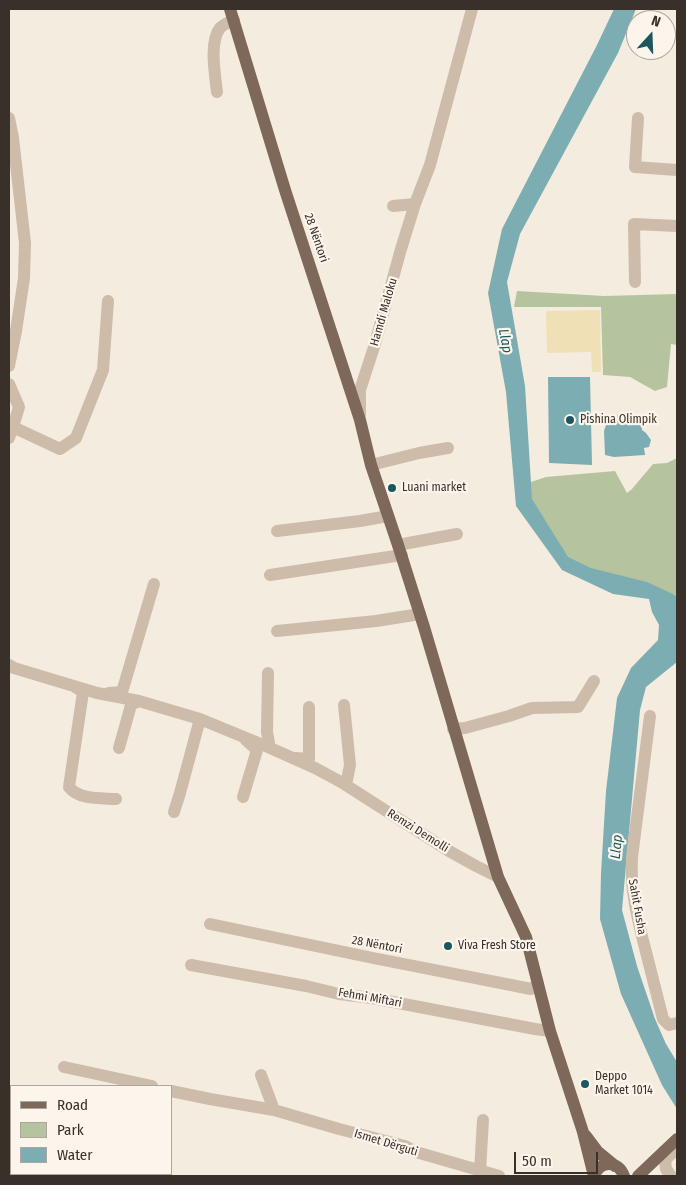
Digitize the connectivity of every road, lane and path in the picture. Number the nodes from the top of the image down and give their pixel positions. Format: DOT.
graph roads {
  1 [pos="472,9"];
  2 [pos="232,14"];
  3 [pos="217,92"];
  4 [pos="9,118"];
  5 [pos="638,118"];
  6 [pos="677,170"];
  7 [pos="415,204"];
  8 [pos="393,206"];
  9 [pos="677,226"];
  10 [pos="635,282"];
  11 [pos="108,301"];
  12 [pos="9,366"];
  13 [pos="9,384"];
  14 [pos="360,420"];
  15 [pos="11,433"];
  16 [pos="448,448"];
  17 [pos="371,465"];
  18 [pos="388,516"];
  19 [pos="276,531"];
  20 [pos="457,534"];
  21 [pos="400,550"];
  22 [pos="270,575"];
  23 [pos="154,584"];
  24 [pos="420,614"];
  25 [pos="278,631"];
  26 [pos="9,664"];
  27 [pos="268,673"];
  28 [pos="594,681"];
  29 [pos="75,687"];
  30 [pos="97,693"];
  31 [pos="139,701"];
  32 [pos="344,705"];
  33 [pos="309,707"];
  34 [pos="650,716"];
  35 [pos="200,719"];
  36 [pos="454,729"];
  37 [pos="242,736"];
  38 [pos="268,747"];
  39 [pos="119,748"];
  40 [pos="293,758"];
  41 [pos="341,782"];
  42 [pos="243,796"];
  43 [pos="116,799"];
  44 [pos="174,812"];
  45 [pos="498,877"];
  46 [pos="210,924"];
  47 [pos="190,965"];
  48 [pos="538,984"];
  49 [pos="677,1023"];
  50 [pos="550,1031"];
  51 [pos="64,1067"];
  52 [pos="262,1075"];
  53 [pos="147,1085"];
  54 [pos="172,1091"];
  55 [pos="274,1110"];
  56 [pos="483,1120"];
  57 [pos="582,1132"];
  58 [pos="677,1139"];
  59 [pos="677,1151"];
  60 [pos="619,1170"];
  61 [pos="480,1171"];
  62 [pos="641,1175"];
  63 [pos="499,1176"];
  64 [pos="594,1176"];
  65 [pos="671,1176"];
  1 -- 7 [label="street, Hamdi Maloku"];
  2 -- 3 [label="street, 28 Nëntori"];
  2 -- 14 [label="main road, 28 Nëntori"];
  4 -- 12 [label="street"];
  5 -- 6 [label="street"];
  7 -- 8 [label="street"];
  7 -- 14 [label="street, Hamdi Maloku"];
  9 -- 10 [label="street"];
  11 -- 15 [label="street"];
  13 -- 15 [label="street"];
  14 -- 17 [label="main road, 28 Nëntori"];
  16 -- 17 [label="street"];
  17 -- 18 [label="main road, 28 Nëntori"];
  18 -- 19 [label="street"];
  18 -- 21 [label="main road, 28 Nëntori"];
  20 -- 21 [label="street"];
  21 -- 22 [label="street"];
  21 -- 24 [label="main road, 28 Nëntori"];
  23 -- 30 [label="street"];
  24 -- 25 [label="street"];
  24 -- 36 [label="main road, 28 Nëntori"];
  26 -- 29 [label="street, Remzi Demolli"];
  27 -- 38 [label="street"];
  28 -- 36 [label="street"];
  29 -- 30 [label="street, Remzi Demolli"];
  29 -- 43 [label="street"];
  30 -- 31 [label="street, Remzi Demolli"];
  31 -- 35 [label="street, Remzi Demolli"];
  31 -- 39 [label="street"];
  32 -- 41 [label="street"];
  33 -- 40 [label="street"];
  34 -- 49 [label="street, Sahit Fusha"];
  35 -- 37 [label="street, Remzi Demolli"];
  35 -- 44 [label="street"];
  36 -- 45 [label="main road, 28 Nëntori"];
  37 -- 38 [label="street, Remzi Demolli"];
  37 -- 42 [label="street"];
  38 -- 40 [label="street, Remzi Demolli"];
  40 -- 41 [label="street, Remzi Demolli"];
  41 -- 45 [label="street, Remzi Demolli"];
  45 -- 48 [label="main road, 28 Nëntori"];
  46 -- 48 [label="street, 28 Nëntori"];
  47 -- 50 [label="street, Fehmi Miftari"];
  48 -- 50 [label="main road, 28 Nëntori"];
  50 -- 57 [label="main road, 28 Nëntori"];
  51 -- 53 [label="street"];
  52 -- 55 [label="street"];
  54 -- 55 [label="street, Ismet Dërguti"];
  55 -- 61 [label="street, Ismet Dërguti"];
  56 -- 61 [label="street"];
  57 -- 60 [label="main road, 28 Nëntori"];
  57 -- 64 [label="main road, 28 Nëntori"];
  58 -- 62 [label="main road"];
  59 -- 65 [label="street"];
  60 -- 62 [label="main road"];
  60 -- 64 [label="main road"];
  61 -- 63 [label="street, Ismet Dërguti"];
}
